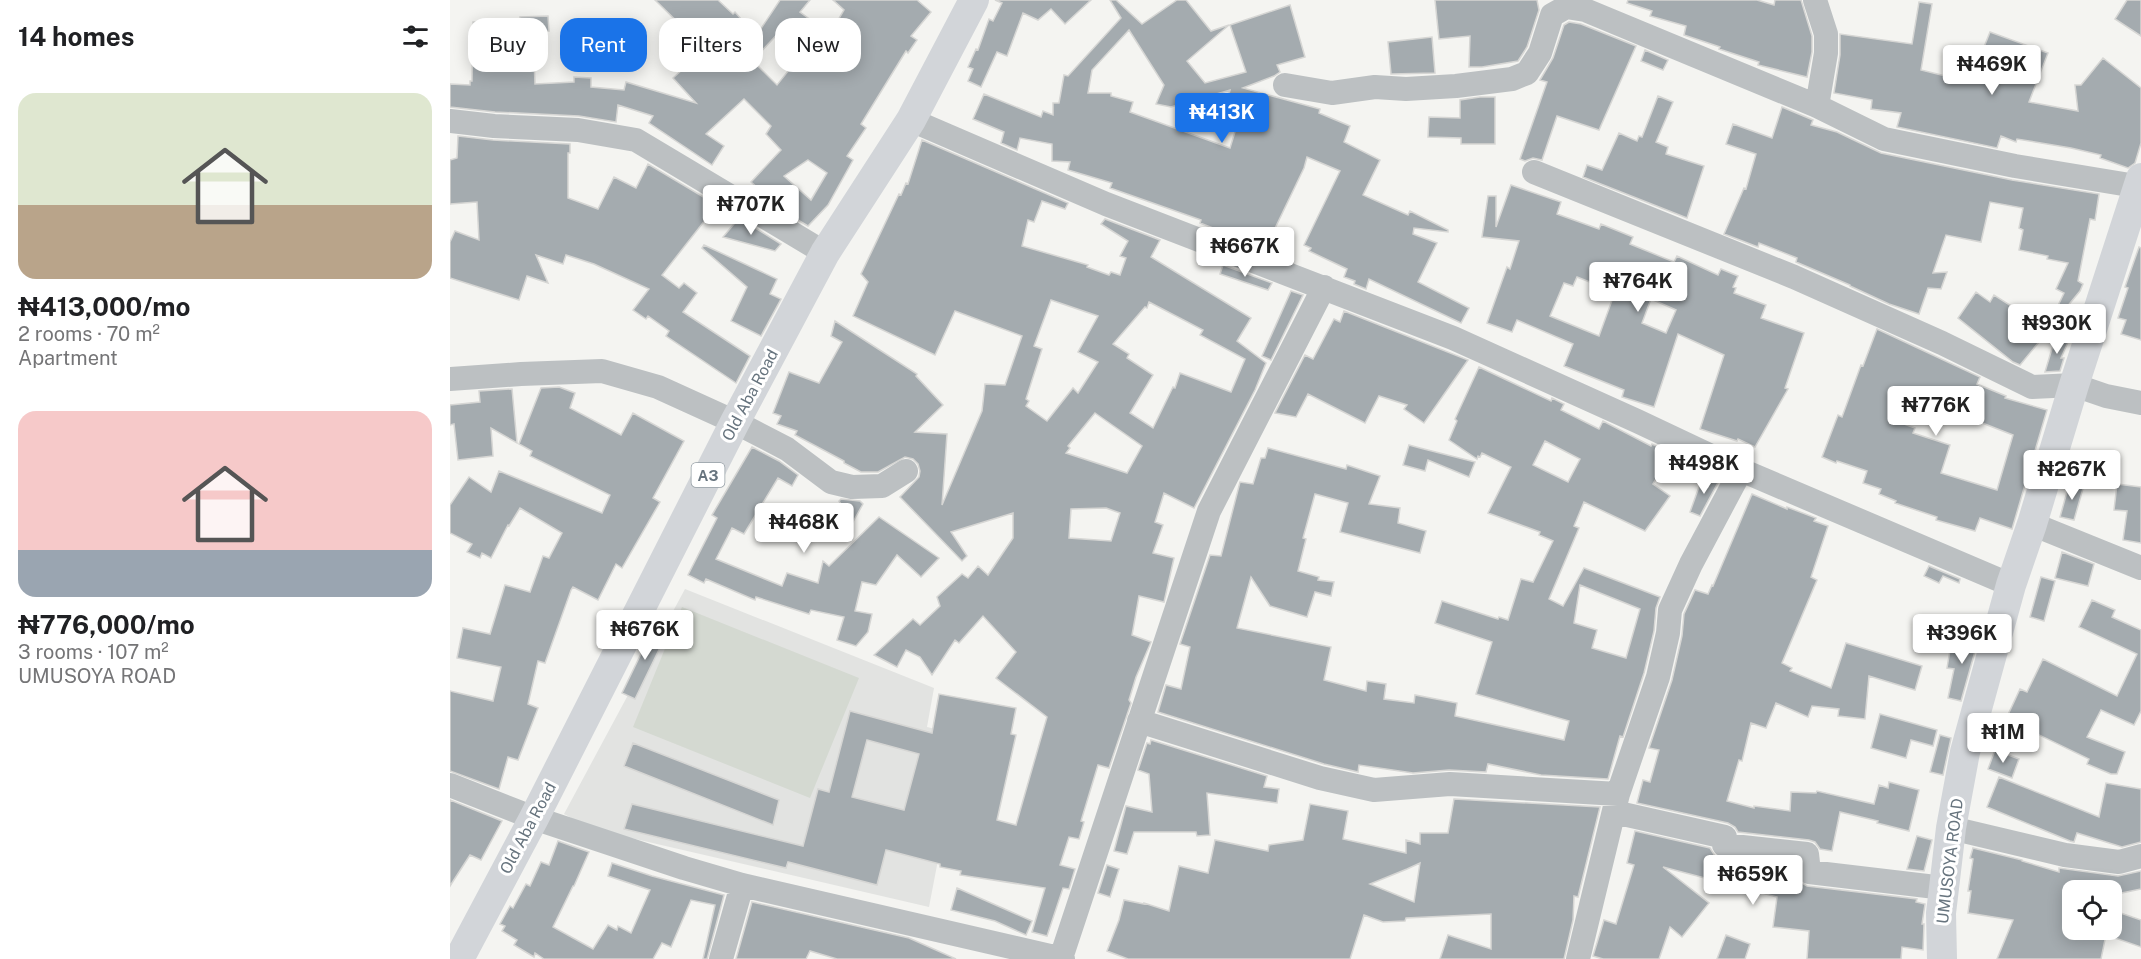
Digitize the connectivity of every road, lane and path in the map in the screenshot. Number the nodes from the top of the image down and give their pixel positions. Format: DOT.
graph roads {
  1 [pos="974,0"];
  2 [pos="1815,0"];
  3 [pos="1285,85"];
  4 [pos="1818,106"];
  5 [pos="911,120"];
  6 [pos="450,122"];
  7 [pos="1534,172"];
  8 [pos="2140,184"];
  9 [pos="825,254"];
  10 [pos="1324,287"];
  11 [pos="450,379"];
  12 [pos="2074,384"];
  13 [pos="2141,403"];
  14 [pos="735,422"];
  15 [pos="1741,470"];
  16 [pos="906,471"];
  17 [pos="2032,524"];
  18 [pos="2141,568"];
  19 [pos="2011,585"];
  20 [pos="1139,721"];
  21 [pos="450,785"];
  22 [pos="1616,803"];
  23 [pos="534,818"];
  24 [pos="1951,828"];
  25 [pos="2141,856"];
  26 [pos="742,885"];
  27 [pos="1944,888"];
  28 [pos="982,950"];
  29 [pos="459,959"];
  30 [pos="721,959"];
  31 [pos="1062,959"];
  32 [pos="1578,959"];
  33 [pos="1942,959"];
  1 -- 5 [label="main road, Old Aba Road / A3"];
  2 -- 4 [label="street"];
  3 -- 4 [label="street"];
  4 -- 8 [label="street"];
  5 -- 9 [label="main road, Old Aba Road / A3"];
  5 -- 10 [label="street"];
  6 -- 9 [label="street"];
  7 -- 12 [label="street"];
  8 -- 12 [label="main road, UMUSOYA ROAD"];
  9 -- 14 [label="main road, Old Aba Road / A3"];
  10 -- 15 [label="street"];
  10 -- 20 [label="street"];
  11 -- 14 [label="street"];
  12 -- 13 [label="street"];
  12 -- 17 [label="main road, UMUSOYA ROAD"];
  14 -- 16 [label="street"];
  14 -- 23 [label="main road, Old Aba Road / A3"];
  15 -- 19 [label="street"];
  15 -- 22 [label="street"];
  17 -- 18 [label="street"];
  17 -- 19 [label="main road, UMUSOYA ROAD"];
  19 -- 24 [label="main road, UMUSOYA ROAD"];
  20 -- 22 [label="street"];
  20 -- 31 [label="street"];
  21 -- 23 [label="street"];
  22 -- 27 [label="street"];
  22 -- 32 [label="street"];
  23 -- 26 [label="street"];
  23 -- 29 [label="main road, Old Aba Road / A3"];
  24 -- 25 [label="street"];
  24 -- 27 [label="main road, UMUSOYA ROAD"];
  26 -- 28 [label="street"];
  26 -- 30 [label="street"];
  27 -- 33 [label="main road, UMUSOYA ROAD"];
  28 -- 31 [label="street"];
}
